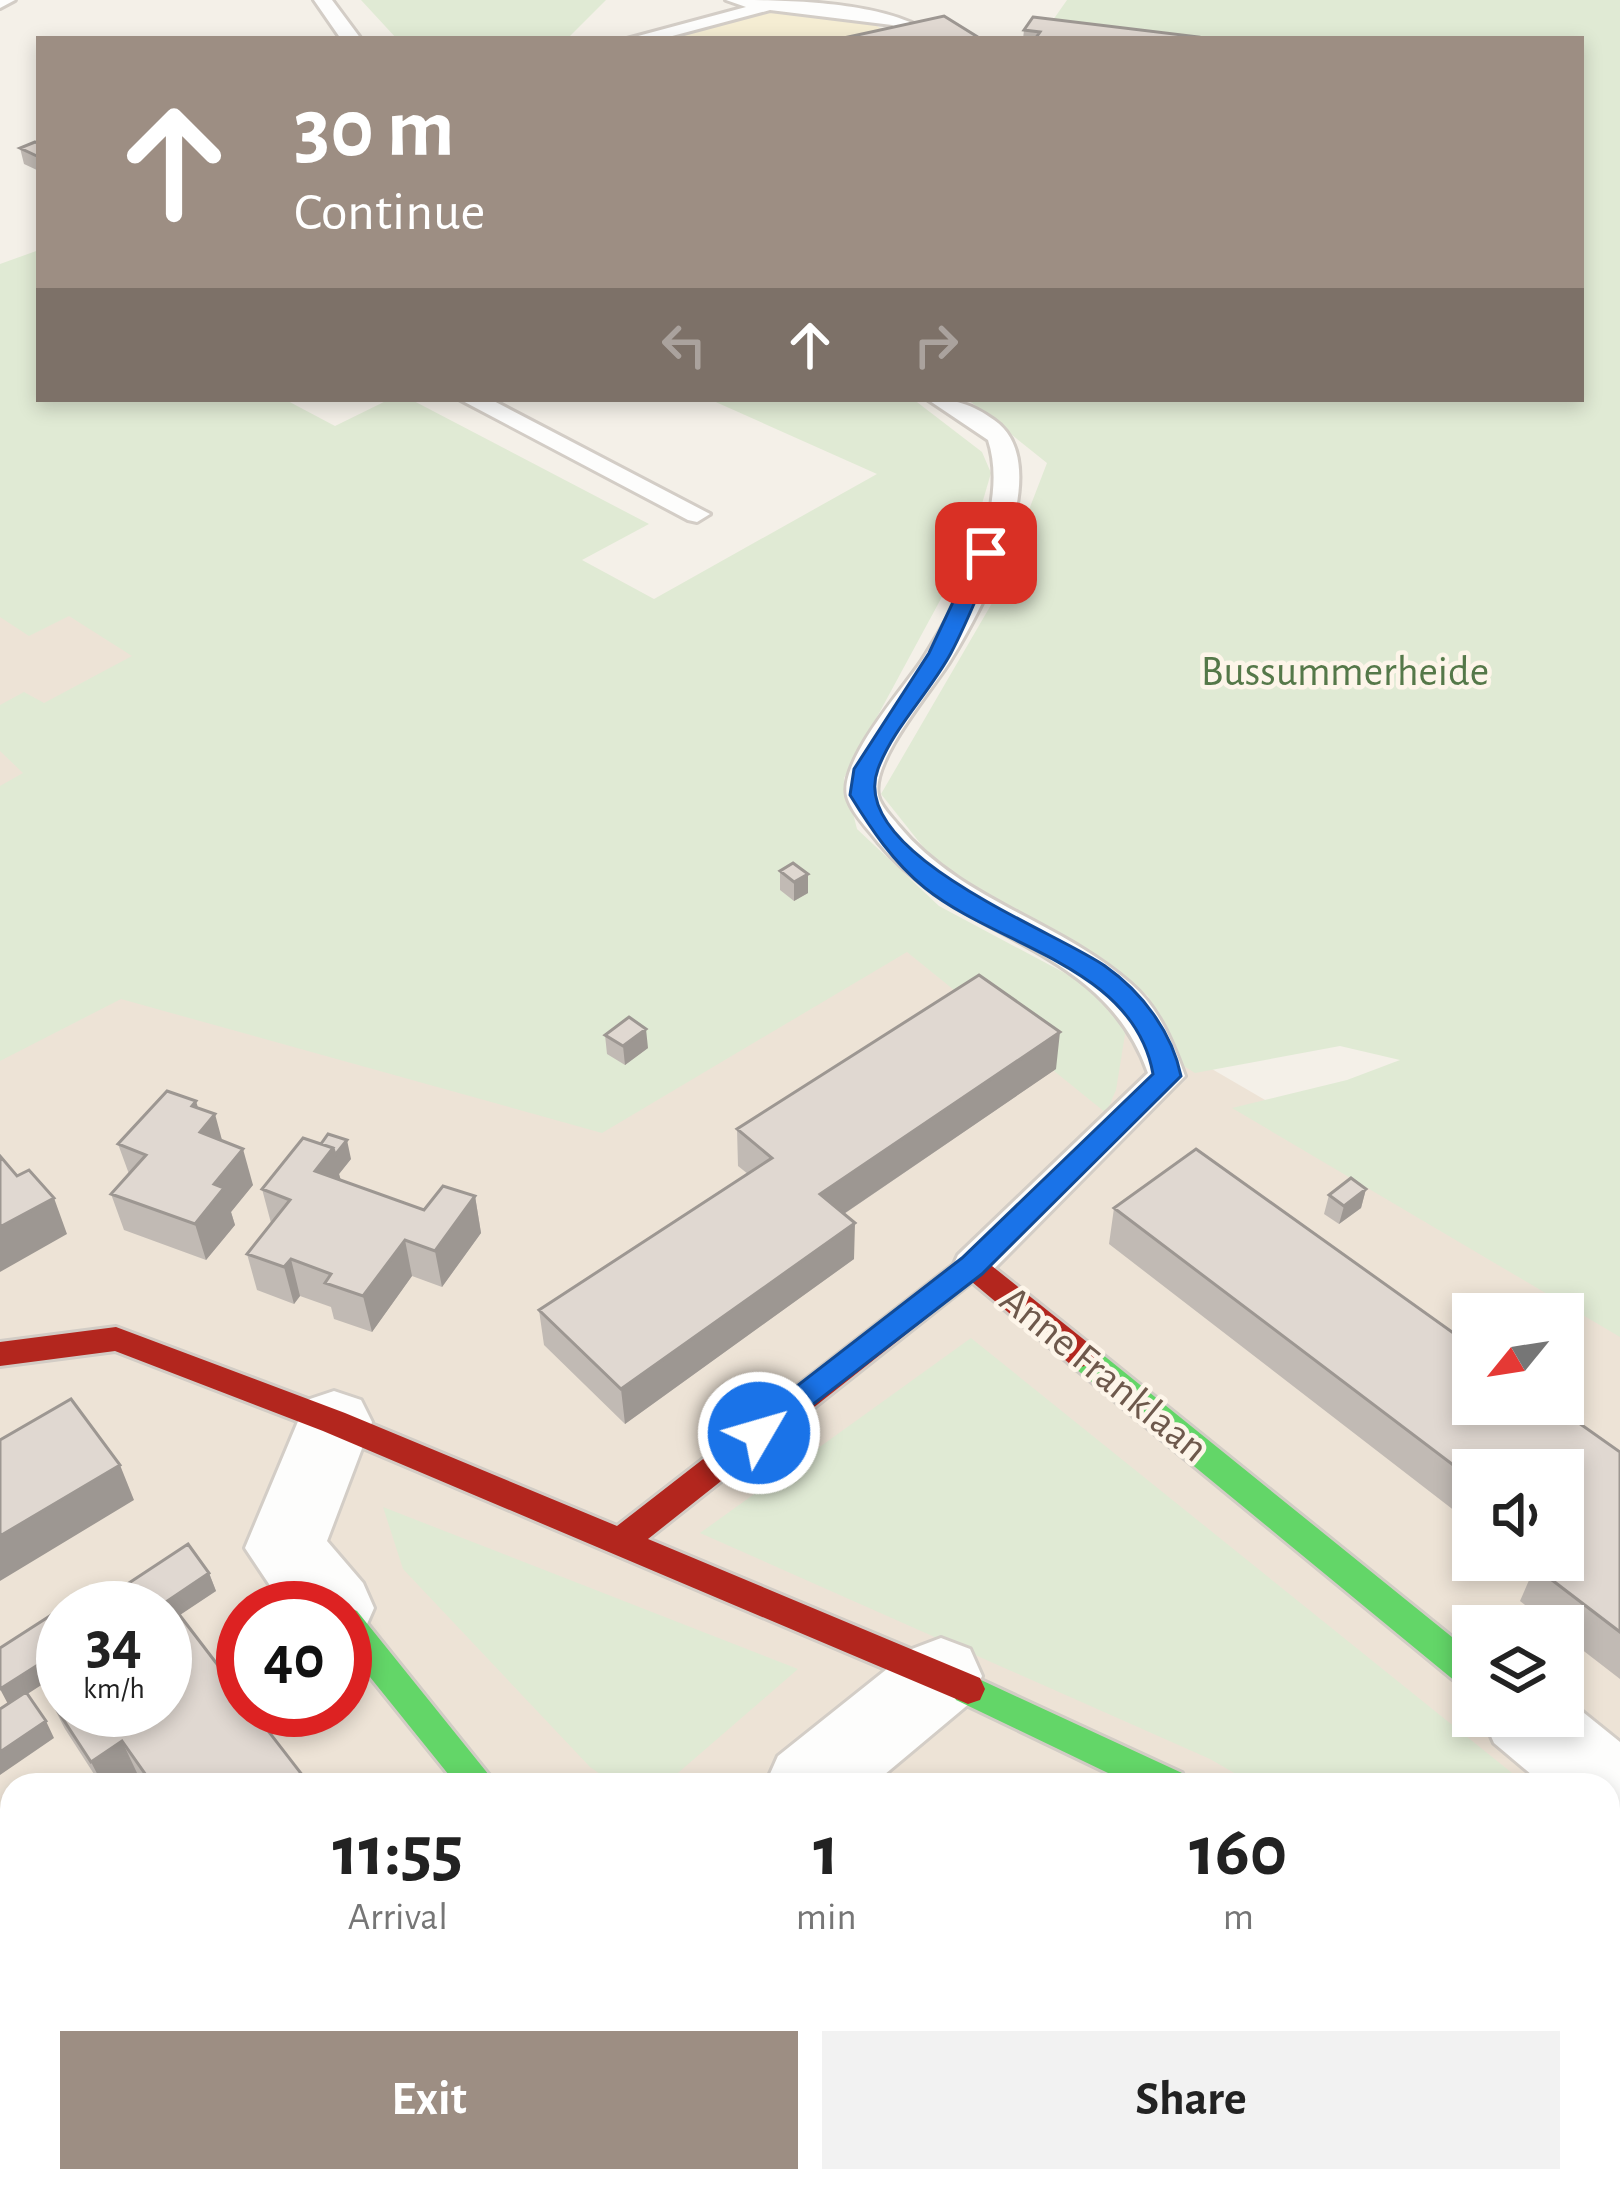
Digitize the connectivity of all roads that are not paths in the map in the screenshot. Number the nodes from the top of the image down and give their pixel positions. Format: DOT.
graph roads {
  1 [pos="323,0"];
  2 [pos="735,0"];
  3 [pos="777,5"];
  4 [pos="349,36"];
  5 [pos="650,36"];
  6 [pos="923,36"];
  7 [pos="477,402"];
  8 [pos="944,402"];
  9 [pos="697,514"];
  10 [pos="972,1266"];
  11 [pos="0,1354"];
  12 [pos="334,1422"];
  13 [pos="617,1544"];
  14 [pos="312,1581"];
  15 [pos="372,1655"];
  16 [pos="1452,1658"];
  17 [pos="941,1676"];
  18 [pos="1550,1737"];
  19 [pos="469,1773"];
  20 [pos="823,1773"];
  21 [pos="1145,1773"];
  22 [pos="1593,1773"];
  1 -- 4 [label="lane"];
  2 -- 3 [label="lane"];
  3 -- 5 [label="lane"];
  3 -- 6 [label="lane"];
  7 -- 9 [label="lane"];
  8 -- 10 [label="lane"];
  10 -- 13 [label="street, Anne Franklaan"];
  10 -- 16 [label="street, Anne Franklaan"];
  11 -- 12 [label="street"];
  12 -- 13 [label="street"];
  12 -- 14 [label="street"];
  13 -- 17 [label="street"];
  15 -- 19 [label="street"];
  17 -- 20 [label="street"];
  17 -- 21 [label="street"];
  18 -- 22 [label="street"];
}
